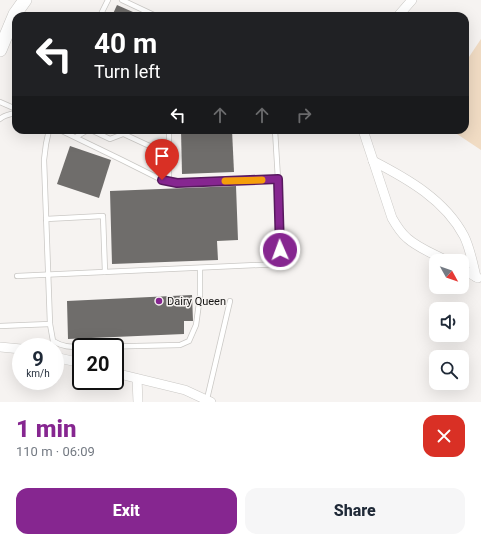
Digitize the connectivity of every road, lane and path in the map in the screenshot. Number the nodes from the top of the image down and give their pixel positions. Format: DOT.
graph roads {
  1 [pos="25,0"];
  2 [pos="32,0"];
  3 [pos="108,0"];
  4 [pos="122,0"];
  5 [pos="412,0"];
  6 [pos="16,12"];
  7 [pos="17,12"];
  8 [pos="102,12"];
  9 [pos="148,12"];
  10 [pos="402,12"];
  11 [pos="12,21"];
  12 [pos="0,48"];
  13 [pos="0,102"];
  14 [pos="12,107"];
  15 [pos="12,114"];
  16 [pos="0,119"];
  17 [pos="48,134"];
  18 [pos="68,134"];
  19 [pos="82,134"];
  20 [pos="99,134"];
  21 [pos="123,134"];
  22 [pos="169,134"];
  23 [pos="275,134"];
  24 [pos="364,134"];
  25 [pos="76,138"];
  26 [pos="169,155"];
  27 [pos="373,161"];
  28 [pos="278,179"];
  29 [pos="167,182"];
  30 [pos="46,219"];
  31 [pos="433,254"];
  32 [pos="200,268"];
  33 [pos="105,272"];
  34 [pos="48,274"];
  35 [pos="469,274"];
  36 [pos="17,276"];
  37 [pos="478,279"];
  38 [pos="230,301"];
  39 [pos="50,324"];
  40 [pos="0,326"];
  41 [pos="124,346"];
  42 [pos="0,347"];
  43 [pos="72,347"];
  44 [pos="12,348"];
  45 [pos="124,375"];
  46 [pos="137,379"];
  47 [pos="209,401"];
  48 [pos="138,402"];
  1 -- 6 [label="main road"];
  2 -- 7 [label="lane"];
  3 -- 8 [label="lane"];
  4 -- 9 [label="lane"];
  5 -- 10 [label="street"];
  11 -- 12 [label="main road"];
  13 -- 14 [label="lane"];
  15 -- 16 [label="lane"];
  17 -- 30 [label="lane"];
  18 -- 25 [label="lane"];
  19 -- 25 [label="lane"];
  20 -- 21 [label="lane"];
  21 -- 26 [label="lane"];
  22 -- 26 [label="lane"];
  23 -- 28 [label="lane"];
  24 -- 27 [label="street"];
  25 -- 29 [label="lane"];
  26 -- 29 [label="lane"];
  27 -- 31 [label="street"];
  27 -- 37 [label="street"];
  28 -- 29 [label="lane"];
  28 -- 32 [label="lane"];
  30 -- 33 [label="lane"];
  30 -- 34 [label="lane"];
  32 -- 33 [label="lane"];
  32 -- 41 [label="lane"];
  33 -- 34 [label="lane"];
  34 -- 36 [label="lane"];
  34 -- 39 [label="lane"];
  35 -- 37 [label="street"];
  38 -- 47 [label="lane"];
  39 -- 40 [label="lane"];
  39 -- 43 [label="lane"];
  42 -- 44 [label="street"];
  45 -- 46 [label="street"];
  46 -- 47 [label="street"];
  46 -- 48 [label="street"];
}
